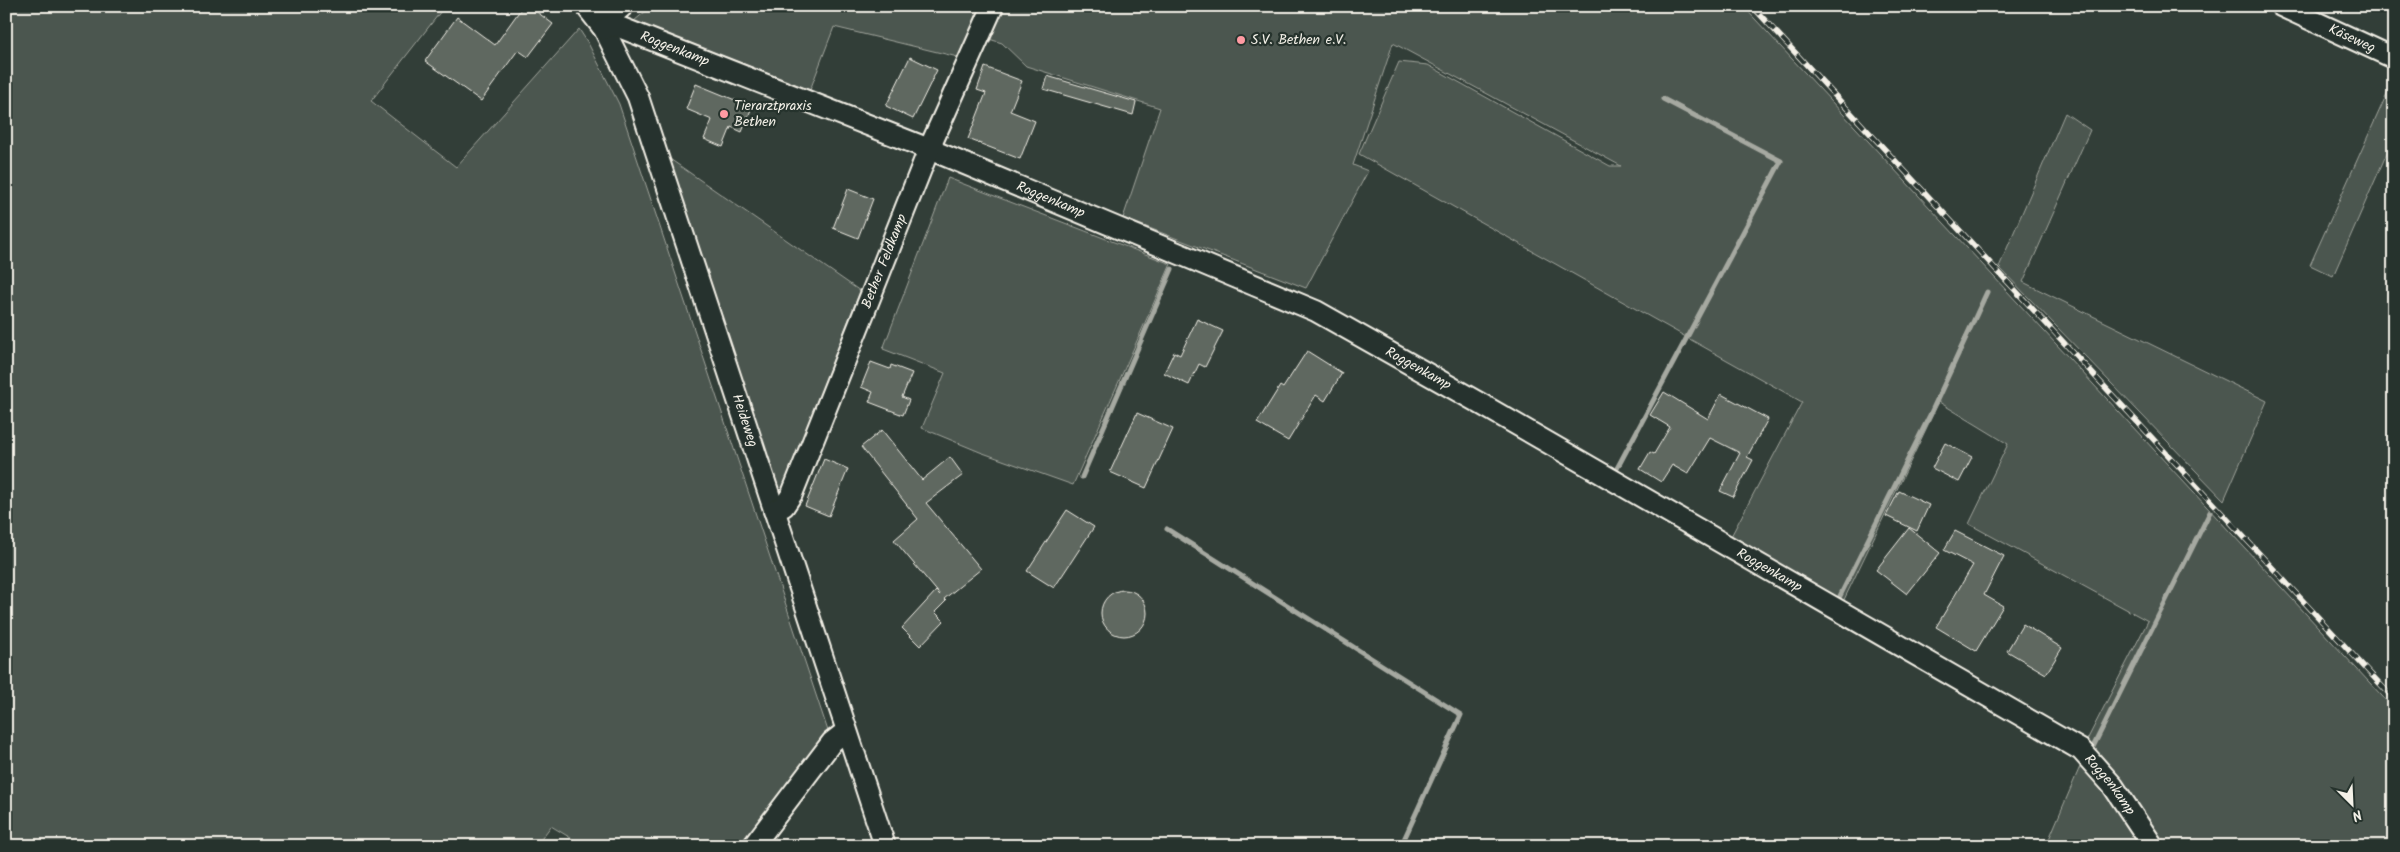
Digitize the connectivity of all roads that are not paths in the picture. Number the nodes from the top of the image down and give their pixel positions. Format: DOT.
graph roads {
  1 [pos="586,6"];
  2 [pos="624,6"];
  3 [pos="993,6"];
  4 [pos="2280,6"];
  5 [pos="603,27"];
  6 [pos="2394,58"];
  7 [pos="929,150"];
  8 [pos="774,512"];
  9 [pos="846,732"];
  10 [pos="753,846"];
  11 [pos="885,846"];
  12 [pos="2154,846"];
  1 -- 5 [label="street, Heideweg"];
  2 -- 5 [label="street"];
  3 -- 7 [label="street, Bether Feldkamp"];
  4 -- 6 [label="street, Käseweg"];
  5 -- 7 [label="street, Roggenkamp"];
  5 -- 8 [label="street, Heideweg"];
  7 -- 8 [label="street, Bether Feldkamp"];
  7 -- 12 [label="street, Roggenkamp"];
  8 -- 9 [label="street, Heideweg"];
  9 -- 10 [label="street"];
  9 -- 11 [label="street, Heideweg"];
}
